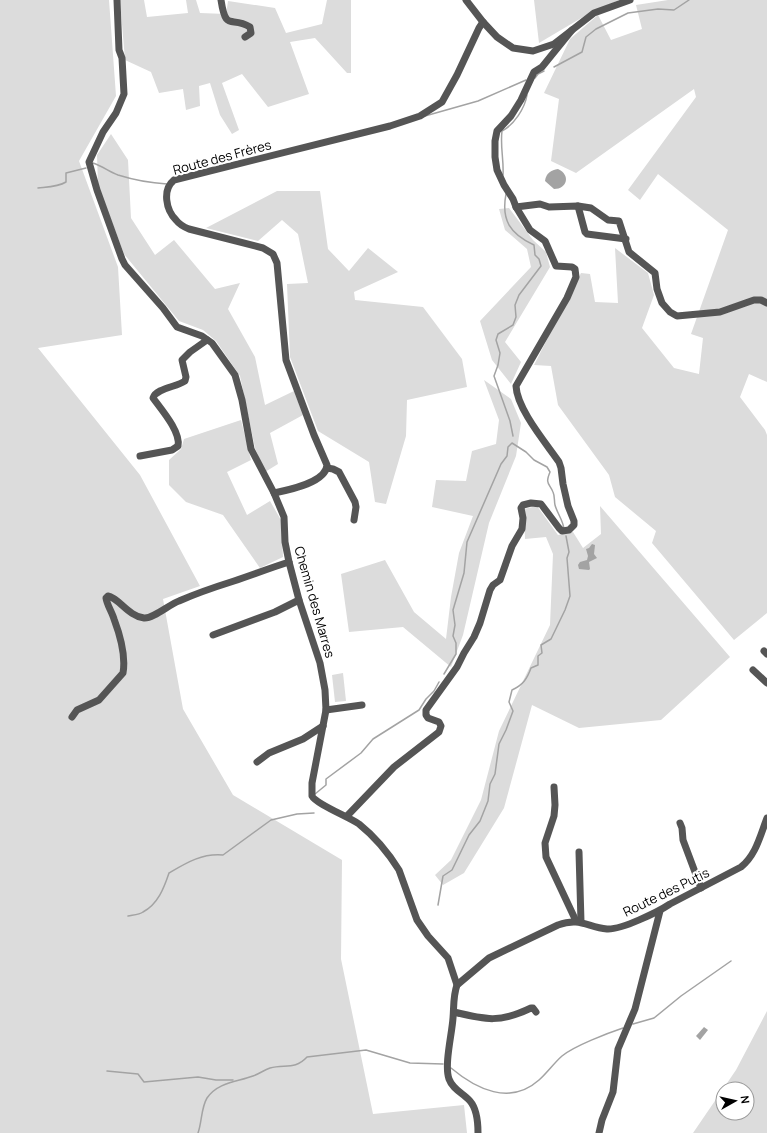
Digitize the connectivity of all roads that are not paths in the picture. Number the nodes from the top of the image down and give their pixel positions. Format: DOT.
graph roads {
  1 [pos="117,0"];
  2 [pos="221,0"];
  3 [pos="466,0"];
  4 [pos="630,0"];
  5 [pos="483,22"];
  6 [pos="572,30"];
  7 [pos="245,37"];
  8 [pos="578,206"];
  9 [pos="516,207"];
  10 [pos="626,239"];
  11 [pos="767,303"];
  12 [pos="207,340"];
  13 [pos="140,456"];
  14 [pos="327,468"];
  15 [pos="274,493"];
  16 [pos="354,520"];
  17 [pos="289,562"];
  18 [pos="299,600"];
  19 [pos="213,635"];
  20 [pos="753,670"];
  21 [pos="767,683"];
  22 [pos="362,705"];
  23 [pos="326,710"];
  24 [pos="72,717"];
  25 [pos="323,726"];
  26 [pos="258,762"];
  27 [pos="554,788"];
  28 [pos="346,816"];
  29 [pos="767,818"];
  30 [pos="680,823"];
  31 [pos="579,852"];
  32 [pos="701,888"];
  33 [pos="660,910"];
  34 [pos="579,922"];
  35 [pos="457,985"];
  36 [pos="454,1012"];
  37 [pos="536,1012"];
  38 [pos="478,1133"];
  39 [pos="599,1133"];
  1 -- 12 [label="street, Chemin des Marres"];
  2 -- 7 [label="street"];
  3 -- 5 [label="street"];
  4 -- 6 [label="street"];
  5 -- 6 [label="street"];
  5 -- 14 [label="street, Route des Frères"];
  6 -- 9 [label="street"];
  8 -- 9 [label="street"];
  8 -- 10 [label="street"];
  8 -- 10 [label="street"];
  9 -- 28 [label="street"];
  10 -- 11 [label="street"];
  12 -- 13 [label="street"];
  12 -- 15 [label="street, Chemin des Marres"];
  14 -- 15 [label="street"];
  14 -- 16 [label="street"];
  15 -- 17 [label="street, Chemin des Marres"];
  17 -- 18 [label="street, Chemin des Marres"];
  17 -- 24 [label="street"];
  18 -- 19 [label="street"];
  18 -- 23 [label="street, Chemin des Marres"];
  20 -- 21 [label="street"];
  22 -- 23 [label="street"];
  23 -- 25 [label="street, Chemin des Marres"];
  25 -- 26 [label="street"];
  25 -- 28 [label="street, Chemin des Marres"];
  27 -- 34 [label="street"];
  28 -- 35 [label="street, Chemin des Marres"];
  29 -- 32 [label="street, Route des Putis"];
  30 -- 32 [label="street"];
  31 -- 34 [label="street"];
  32 -- 33 [label="street, Route des Putis"];
  33 -- 34 [label="street, Route des Putis"];
  33 -- 39 [label="street"];
  34 -- 35 [label="street, Route des Putis"];
  35 -- 36 [label="street"];
  36 -- 37 [label="street"];
  36 -- 38 [label="street"];
}
